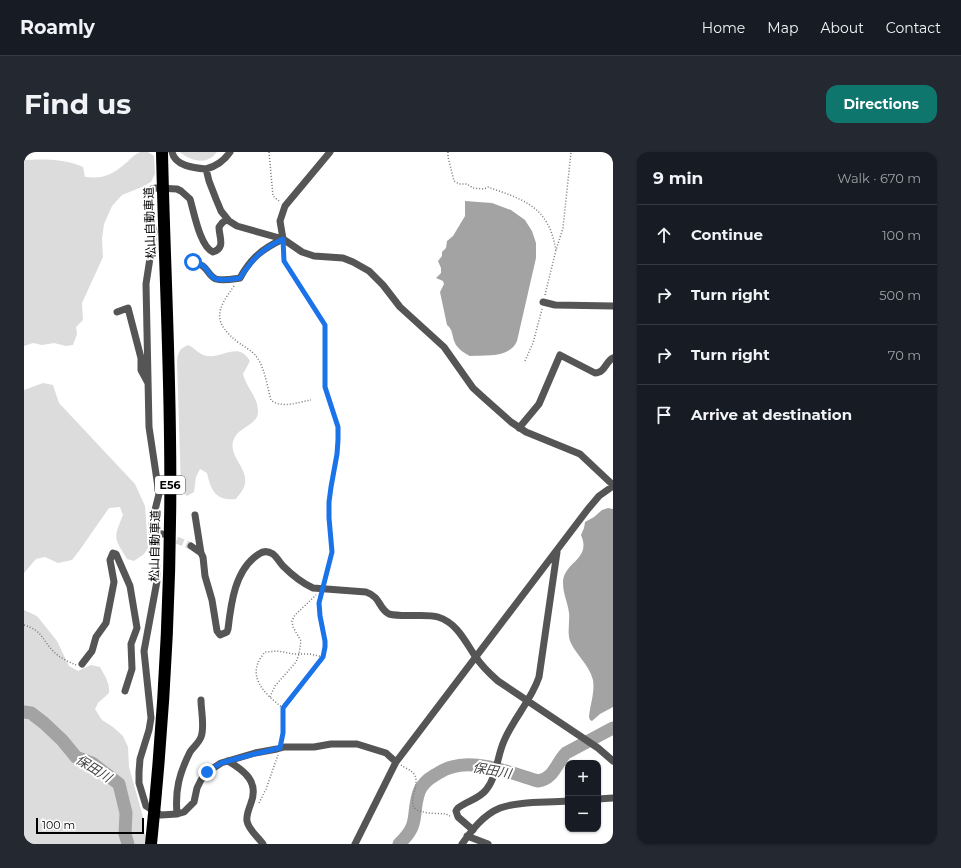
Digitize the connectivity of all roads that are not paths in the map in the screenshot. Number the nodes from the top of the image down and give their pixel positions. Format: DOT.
graph roads {
  1 [pos="162,152"];
  2 [pos="172,152"];
  3 [pos="230,152"];
  4 [pos="330,152"];
  5 [pos="206,169"];
  6 [pos="227,219"];
  7 [pos="283,239"];
  8 [pos="193,262"];
  9 [pos="543,302"];
  10 [pos="613,306"];
  11 [pos="117,312"];
  12 [pos="613,358"];
  13 [pos="149,385"];
  14 [pos="519,428"];
  15 [pos="613,486"];
  16 [pos="195,514"];
  17 [pos="152,532"];
  18 [pos="162,534"];
  19 [pos="191,546"];
  20 [pos="557,551"];
  21 [pos="201,553"];
  22 [pos="134,635"];
  23 [pos="144,651"];
  24 [pos="476,657"];
  25 [pos="82,664"];
  26 [pos="125,691"];
  27 [pos="201,700"];
  28 [pos="528,702"];
  29 [pos="228,761"];
  30 [pos="613,761"];
  31 [pos="396,762"];
  32 [pos="613,798"];
  33 [pos="601,799"];
  34 [pos="565,801"];
  35 [pos="177,814"];
  36 [pos="472,830"];
  37 [pos="467,836"];
  38 [pos="151,844"];
  39 [pos="263,844"];
  40 [pos="355,844"];
  41 [pos="462,844"];
  42 [pos="488,844"];
  1 -- 38 [label="highway, 松山自動車道 / E56"];
  2 -- 5 [label="street"];
  3 -- 5 [label="street"];
  4 -- 7 [label="street"];
  5 -- 6 [label="street"];
  6 -- 7 [label="street"];
  6 -- 13 [label="street"];
  7 -- 8 [label="street"];
  7 -- 14 [label="street"];
  9 -- 10 [label="street"];
  11 -- 13 [label="street"];
  12 -- 14 [label="street"];
  13 -- 17 [label="street"];
  14 -- 15 [label="street"];
  15 -- 20 [label="street"];
  16 -- 21 [label="street"];
  17 -- 18 [label="street"];
  17 -- 23 [label="street"];
  19 -- 21 [label="street"];
  20 -- 24 [label="street"];
  20 -- 28 [label="street"];
  21 -- 24 [label="street"];
  22 -- 23 [label="street"];
  22 -- 25 [label="street"];
  22 -- 26 [label="street"];
  23 -- 35 [label="street"];
  24 -- 28 [label="street"];
  24 -- 31 [label="street"];
  27 -- 35 [label="street"];
  28 -- 30 [label="street"];
  28 -- 36 [label="street"];
  29 -- 31 [label="street"];
  29 -- 35 [label="street"];
  29 -- 39 [label="street"];
  31 -- 40 [label="street"];
  32 -- 33 [label="street"];
  34 -- 36 [label="street"];
  36 -- 37 [label="street"];
  37 -- 41 [label="street"];
  37 -- 42 [label="street"];
}
